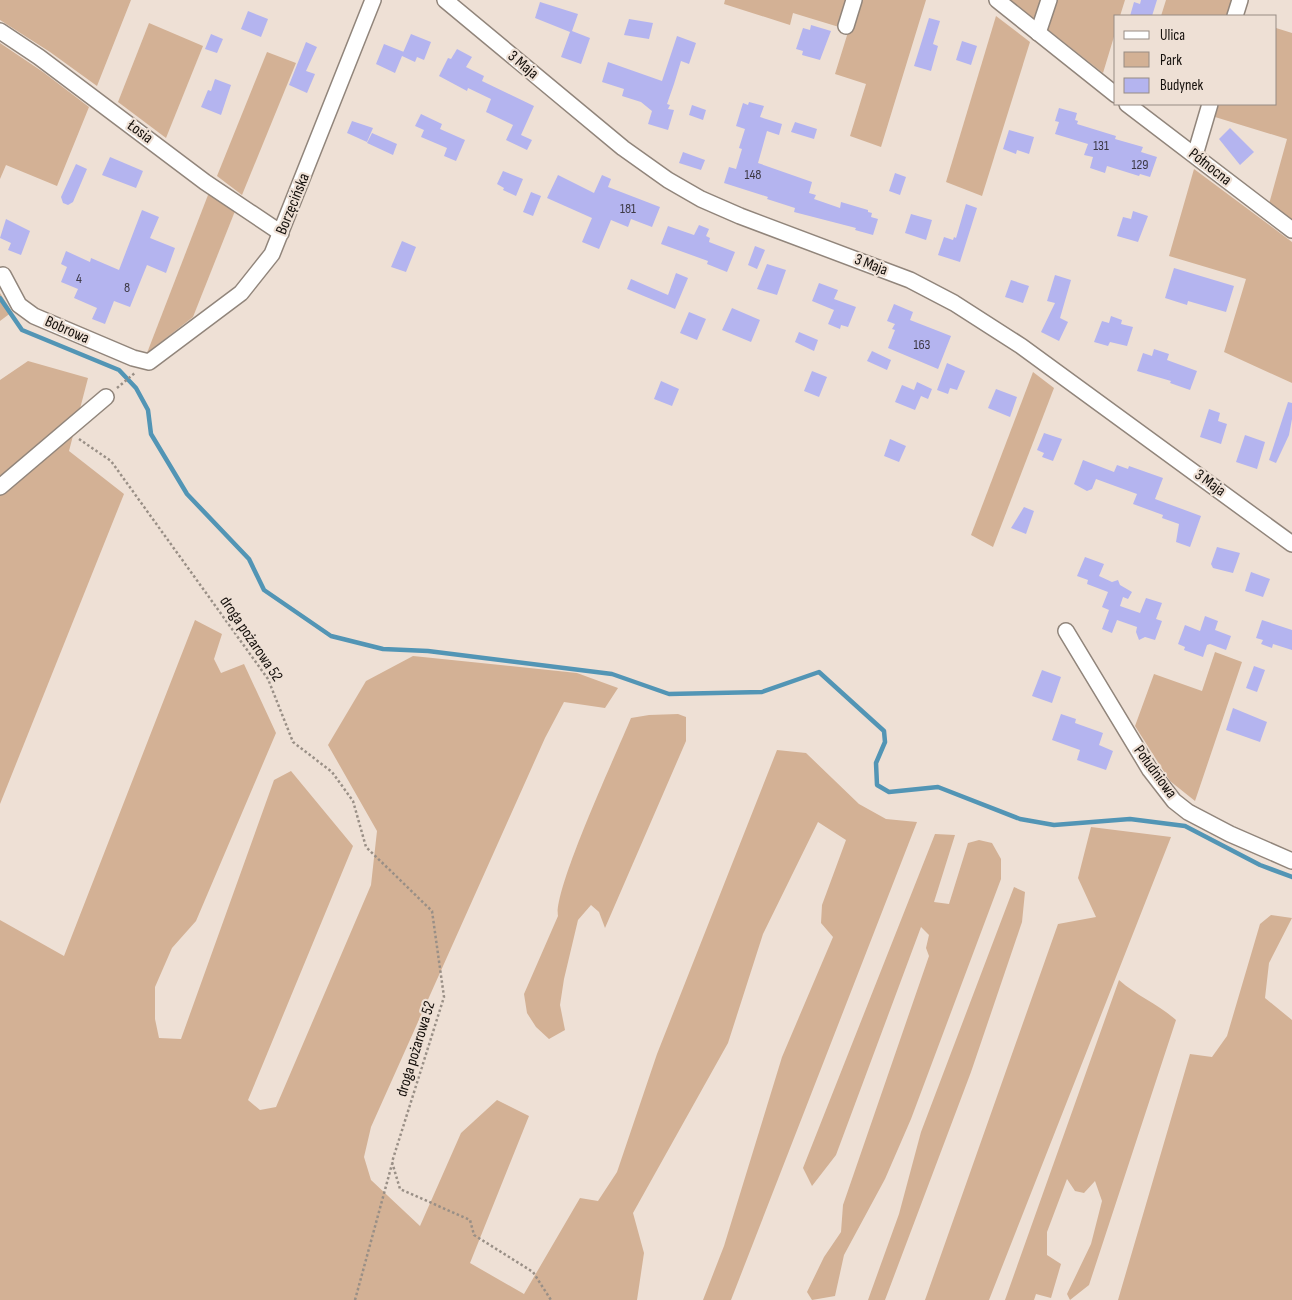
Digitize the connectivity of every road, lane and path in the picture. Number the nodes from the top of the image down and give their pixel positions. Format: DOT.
graph roads {
  1 [pos="373,0"];
  2 [pos="446,0"];
  3 [pos="854,0"];
  4 [pos="998,0"];
  5 [pos="1049,0"];
  6 [pos="1240,0"];
  7 [pos="1235,15"];
  8 [pos="846,26"];
  9 [pos="0,31"];
  10 [pos="1038,33"];
  11 [pos="1114,93"];
  12 [pos="1128,105"];
  13 [pos="1210,105"];
  14 [pos="1195,155"];
  15 [pos="1292,230"];
  16 [pos="281,233"];
  17 [pos="2,275"];
  18 [pos="149,362"];
  19 [pos="135,373"];
  20 [pos="106,397"];
  21 [pos="67,431"];
  22 [pos="0,487"];
  23 [pos="1292,544"];
  24 [pos="1066,631"];
  25 [pos="1292,861"];
  26 [pos="392,1162"];
  27 [pos="355,1300"];
  28 [pos="551,1300"];
  1 -- 16 [label="street, Borzęcińska"];
  2 -- 23 [label="street, 3 Maja"];
  3 -- 8 [label="street"];
  4 -- 10 [label="street"];
  5 -- 10 [label="street"];
  6 -- 7 [label="street"];
  9 -- 16 [label="street, Łosia"];
  10 -- 11 [label="street"];
  12 -- 14 [label="street, Północna"];
  13 -- 14 [label="street"];
  14 -- 15 [label="street, Północna"];
  16 -- 18 [label="street, Borzęcińska"];
  17 -- 18 [label="street, Bobrowa"];
  19 -- 20 [label="path"];
  20 -- 21 [label="street"];
  21 -- 22 [label="street"];
  21 -- 26 [label="path, droga pożarowa 52"];
  24 -- 25 [label="street, Południowa"];
  26 -- 27 [label="path, droga pożarowa 52"];
  26 -- 28 [label="path"];
}
